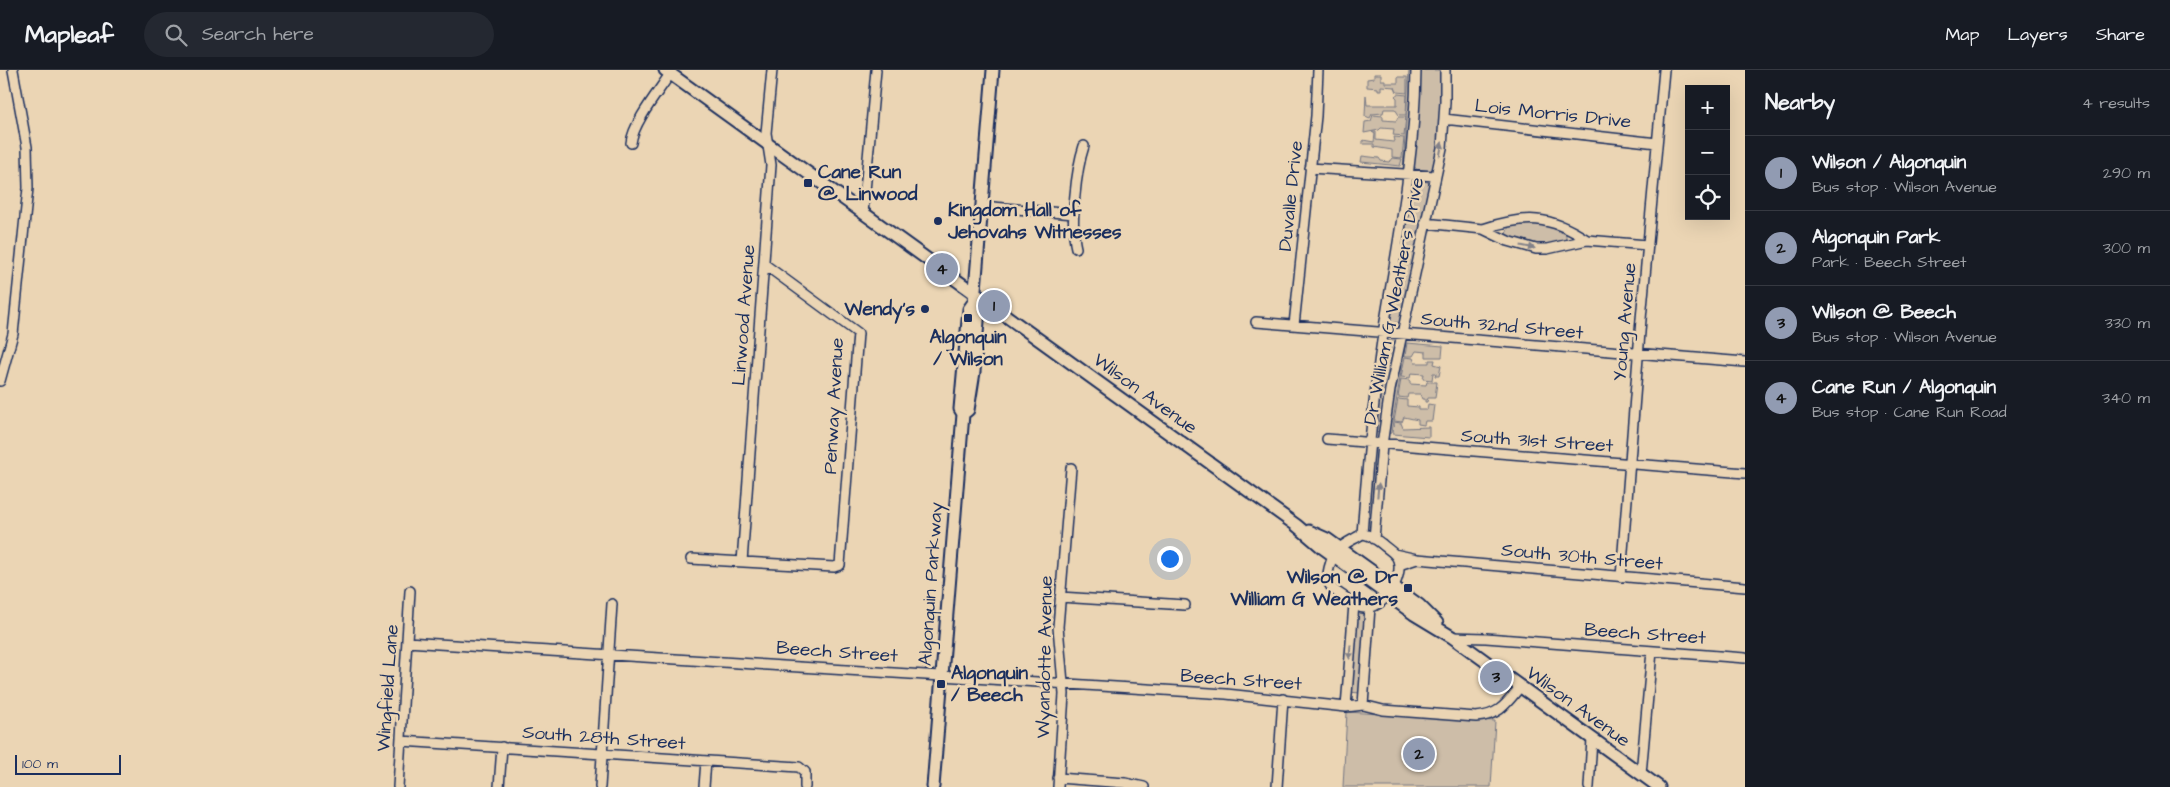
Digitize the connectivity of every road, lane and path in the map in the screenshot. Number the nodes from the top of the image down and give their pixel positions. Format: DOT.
graph roads {
  1 [pos="13,70"];
  2 [pos="772,70"];
  3 [pos="876,70"];
  4 [pos="993,70"];
  5 [pos="1318,70"];
  6 [pos="1416,70"];
  7 [pos="1445,70"];
  8 [pos="1664,70"];
  9 [pos="669,71"];
  10 [pos="1444,119"];
  11 [pos="631,143"];
  12 [pos="1657,143"];
  13 [pos="769,146"];
  14 [pos="1084,146"];
  15 [pos="1310,168"];
  16 [pos="1410,174"];
  17 [pos="1435,176"];
  18 [pos="982,206"];
  19 [pos="863,213"];
  20 [pos="1074,214"];
  21 [pos="1426,223"];
  22 [pos="1483,229"];
  23 [pos="1587,240"];
  24 [pos="1648,245"];
  25 [pos="1076,248"];
  26 [pos="764,264"];
  27 [pos="974,297"];
  28 [pos="1256,322"];
  29 [pos="1294,325"];
  30 [pos="1383,332"];
  31 [pos="1401,334"];
  32 [pos="1638,353"];
  33 [pos="1745,362"];
  34 [pos="0,381"];
  35 [pos="1327,440"];
  36 [pos="1369,444"];
  37 [pos="1382,445"];
  38 [pos="1629,464"];
  39 [pos="1071,468"];
  40 [pos="1745,474"];
  41 [pos="1362,534"];
  42 [pos="1374,538"];
  43 [pos="1336,552"];
  44 [pos="1394,554"];
  45 [pos="691,559"];
  46 [pos="1417,559"];
  47 [pos="742,562"];
  48 [pos="1399,565"];
  49 [pos="1621,577"];
  50 [pos="1745,587"];
  51 [pos="410,591"];
  52 [pos="1391,591"];
  53 [pos="1060,597"];
  54 [pos="612,604"];
  55 [pos="1354,604"];
  56 [pos="1186,605"];
  57 [pos="1370,607"];
  58 [pos="1452,638"];
  59 [pos="407,642"];
  60 [pos="1652,651"];
  61 [pos="609,654"];
  62 [pos="1745,658"];
  63 [pos="941,676"];
  64 [pos="1063,684"];
  65 [pos="1520,687"];
  66 [pos="1283,699"];
  67 [pos="1363,705"];
  68 [pos="1346,707"];
  69 [pos="1592,739"];
  70 [pos="401,741"];
  71 [pos="502,747"];
  72 [pos="602,754"];
  73 [pos="706,761"];
  74 [pos="1641,774"];
  75 [pos="1058,783"];
  76 [pos="398,787"];
  77 [pos="499,787"];
  78 [pos="600,787"];
  79 [pos="704,787"];
  80 [pos="805,787"];
  81 [pos="933,787"];
  82 [pos="1144,787"];
  83 [pos="1277,787"];
  84 [pos="1589,787"];
  85 [pos="1659,787"];
  1 -- 34 [label="street"];
  2 -- 13 [label="street, Linwood Avenue"];
  3 -- 19 [label="street"];
  4 -- 18 [label="main road, Algonquin Parkway"];
  5 -- 15 [label="street, Duvalle Drive"];
  6 -- 16 [label="street, Dr William G Weathers Drive"];
  7 -- 10 [label="street, Dr William G Weathers Drive"];
  8 -- 12 [label="street, Young Avenue"];
  9 -- 11 [label="street"];
  9 -- 13 [label="main road, Wilson Avenue"];
  10 -- 12 [label="street, Lois Morris Drive"];
  17 -- 10 [label="street, Dr William G Weathers Drive, one-way"];
  12 -- 24 [label="street, Young Avenue"];
  13 -- 19 [label="main road, Wilson Avenue"];
  13 -- 26 [label="street, Linwood Avenue"];
  14 -- 20 [label="street"];
  15 -- 16 [label="street"];
  15 -- 29 [label="street, Duvalle Drive"];
  16 -- 17 [label="street"];
  16 -- 30 [label="street, Dr William G Weathers Drive"];
  17 -- 21 [label="street, Dr William G Weathers Drive"];
  18 -- 20 [label="street"];
  18 -- 27 [label="main road, Algonquin Parkway"];
  19 -- 27 [label="main road, Wilson Avenue"];
  20 -- 25 [label="street"];
  21 -- 22 [label="street"];
  21 -- 31 [label="street, Dr William G Weathers Drive"];
  22 -- 23 [label="street, one-way"];
  22 -- 23 [label="street"];
  23 -- 24 [label="street"];
  24 -- 32 [label="street, Young Avenue"];
  26 -- 47 [label="street, Linwood Avenue"];
  26 -- 47 [label="street, Penway Avenue"];
  27 -- 43 [label="main road, Wilson Avenue"];
  27 -- 63 [label="main road, Algonquin Parkway"];
  28 -- 29 [label="street, South 32nd Street"];
  29 -- 30 [label="street, South 32nd Street"];
  30 -- 31 [label="street, South 32nd Street"];
  30 -- 36 [label="street, Dr William G Weathers Drive"];
  31 -- 32 [label="street, South 32nd Street"];
  31 -- 37 [label="street, Dr William G Weathers Drive"];
  32 -- 33 [label="street, South 32nd Street"];
  32 -- 38 [label="street, Young Avenue"];
  35 -- 36 [label="street, South 31st Street"];
  36 -- 37 [label="street, South 31st Street"];
  36 -- 41 [label="street, Dr William G Weathers Drive"];
  37 -- 38 [label="street, South 31st Street"];
  42 -- 37 [label="street, Dr William G Weathers Drive, one-way"];
  38 -- 40 [label="street, South 31st Street"];
  38 -- 49 [label="street, Young Avenue"];
  39 -- 53 [label="street, Wyandotte Avenue"];
  41 -- 42 [label="street"];
  41 -- 43 [label="street"];
  42 -- 44 [label="street"];
  43 -- 52 [label="main road, Wilson Avenue"];
  43 -- 55 [label="street"];
  44 -- 46 [label="street, South 30th Street"];
  44 -- 48 [label="street"];
  45 -- 47 [label="street"];
  46 -- 48 [label="street, South 30th Street"];
  46 -- 49 [label="street, South 30th Street"];
  48 -- 52 [label="street"];
  49 -- 50 [label="street, South 30th Street"];
  51 -- 59 [label="street, Wingfield Lane"];
  52 -- 57 [label="street"];
  52 -- 58 [label="main road, Wilson Avenue"];
  53 -- 56 [label="street"];
  53 -- 64 [label="street, Wyandotte Avenue"];
  54 -- 61 [label="street"];
  55 -- 57 [label="street"];
  55 -- 68 [label="street, one-way"];
  57 -- 67 [label="street"];
  58 -- 60 [label="street, Beech Street"];
  58 -- 65 [label="main road, Wilson Avenue"];
  59 -- 61 [label="street, Beech Street"];
  59 -- 70 [label="street, Wingfield Lane"];
  60 -- 62 [label="street, Beech Street"];
  60 -- 74 [label="street"];
  61 -- 63 [label="street, Beech Street"];
  61 -- 72 [label="street"];
  63 -- 64 [label="street, Beech Street"];
  63 -- 81 [label="main road, Algonquin Parkway"];
  64 -- 66 [label="street, Beech Street"];
  64 -- 75 [label="street, Wyandotte Avenue"];
  65 -- 67 [label="street, Beech Street"];
  65 -- 69 [label="main road, Wilson Avenue"];
  66 -- 68 [label="street, Beech Street"];
  66 -- 83 [label="street"];
  67 -- 68 [label="street, Beech Street"];
  69 -- 74 [label="main road, Wilson Avenue"];
  69 -- 84 [label="street"];
  70 -- 71 [label="street, South 28th Street"];
  70 -- 76 [label="street, Wingfield Lane"];
  71 -- 72 [label="street, South 28th Street"];
  71 -- 77 [label="street"];
  72 -- 73 [label="street, South 28th Street"];
  72 -- 78 [label="street"];
  73 -- 79 [label="street"];
  73 -- 80 [label="street, South 28th Street"];
  74 -- 85 [label="main road, Wilson Avenue"];
  75 -- 82 [label="street"];
}
